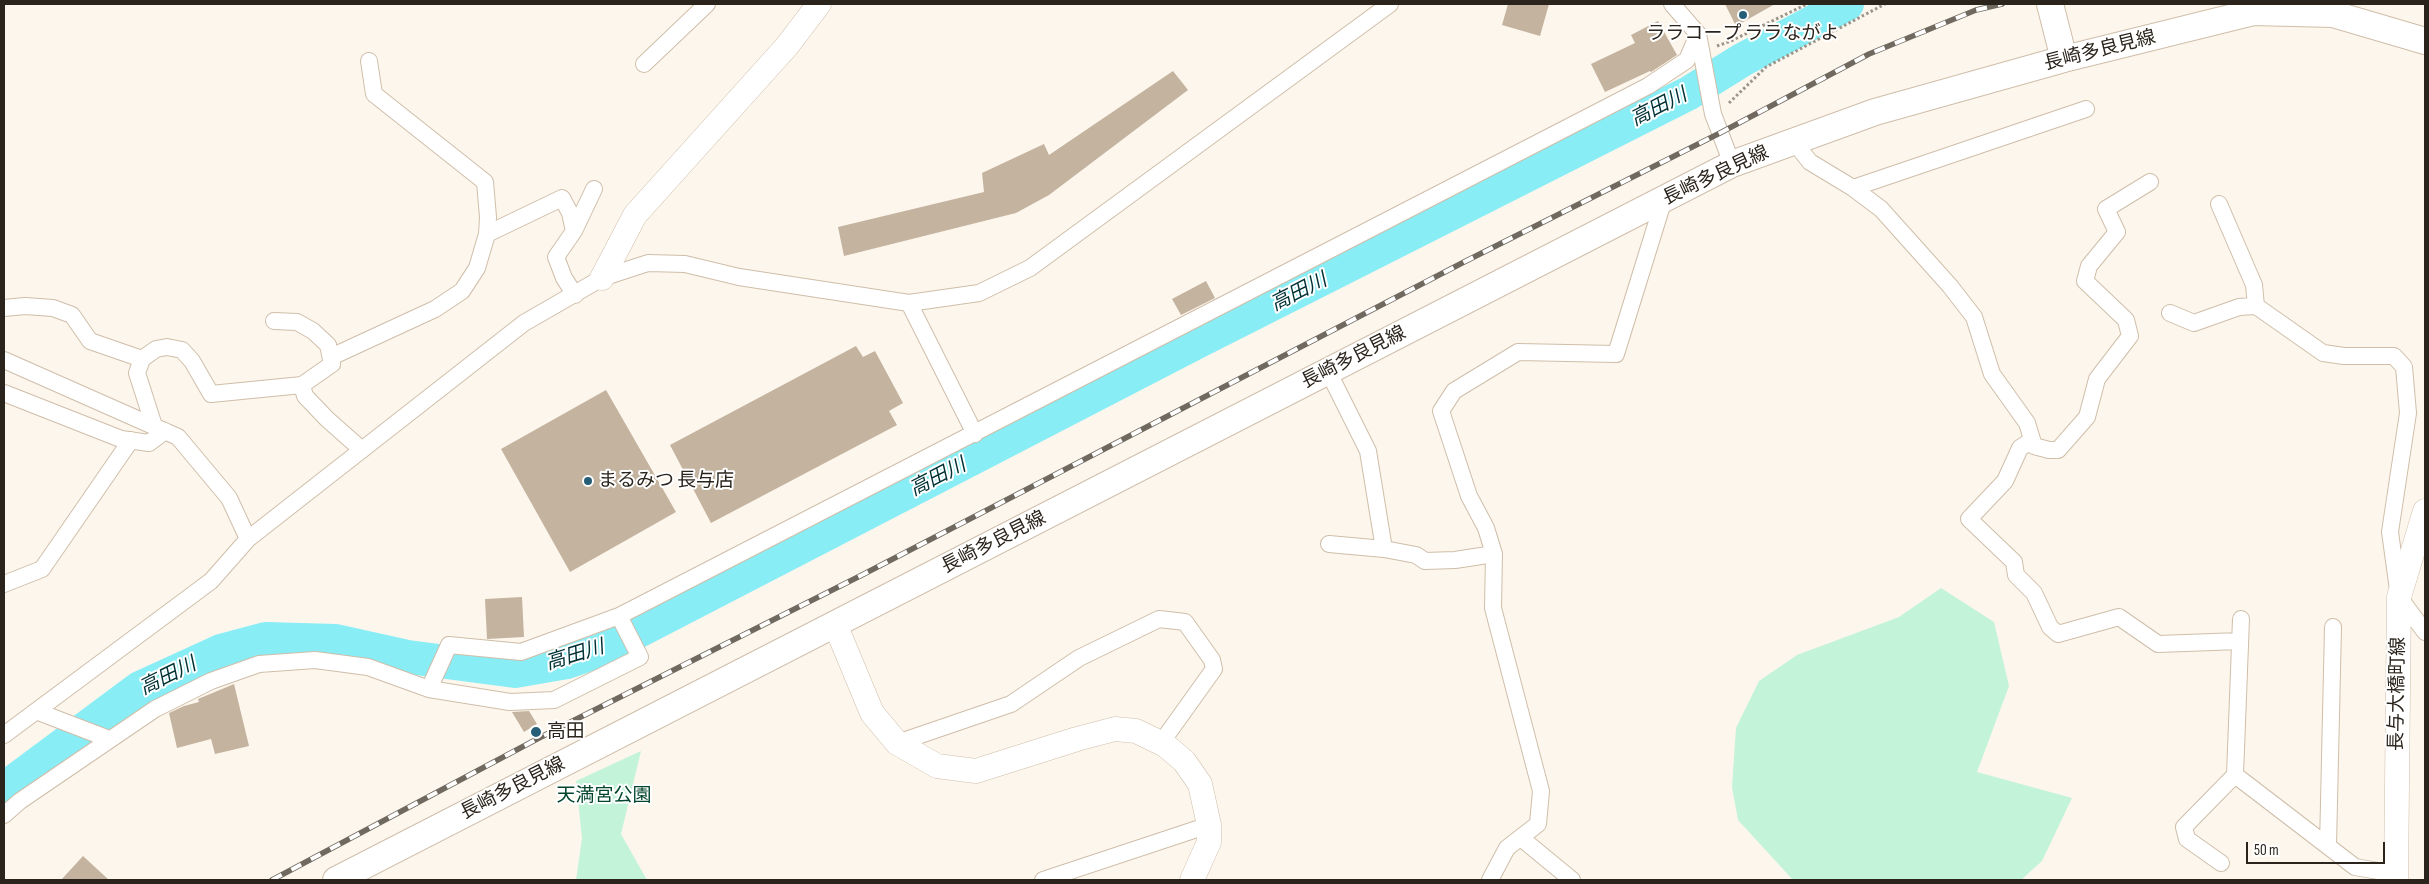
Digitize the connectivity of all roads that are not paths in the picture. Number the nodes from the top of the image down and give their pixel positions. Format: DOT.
graph roads {
  1 [pos="707,4"];
  2 [pos="819,4"];
  3 [pos="1390,4"];
  4 [pos="1672,4"];
  5 [pos="2050,4"];
  6 [pos="1698,34"];
  7 [pos="2425,41"];
  8 [pos="2064,59"];
  9 [pos="369,61"];
  10 [pos="644,64"];
  11 [pos="2086,109"];
  12 [pos="1794,142"];
  13 [pos="1732,164"];
  14 [pos="2150,182"];
  15 [pos="594,188"];
  16 [pos="1853,188"];
  17 [pos="1664,200"];
  18 [pos="2219,204"];
  19 [pos="574,231"];
  20 [pos="487,234"];
  21 [pos="602,278"];
  22 [pos="575,295"];
  23 [pos="910,303"];
  24 [pos="2256,306"];
  25 [pos="4,308"];
  26 [pos="2170,313"];
  27 [pos="274,321"];
  28 [pos="331,357"];
  29 [pos="142,359"];
  30 [pos="4,360"];
  31 [pos="1328,371"];
  32 [pos="302,385"];
  33 [pos="4,393"];
  34 [pos="160,428"];
  35 [pos="975,434"];
  36 [pos="131,440"];
  37 [pos="2032,440"];
  38 [pos="362,450"];
  39 [pos="2424,517"];
  40 [pos="248,539"];
  41 [pos="1329,544"];
  42 [pos="1384,549"];
  43 [pos="1494,554"];
  44 [pos="4,584"];
  45 [pos="2399,597"];
  46 [pos="619,616"];
  47 [pos="2241,619"];
  48 [pos="835,624"];
  49 [pos="2333,627"];
  50 [pos="2425,632"];
  51 [pos="2240,641"];
  52 [pos="429,689"];
  53 [pos="36,711"];
  54 [pos="4,735"];
  55 [pos="109,739"];
  56 [pos="897,743"];
  57 [pos="1161,743"];
  58 [pos="2235,775"];
  59 [pos="4,815"];
  60 [pos="1209,824"];
  61 [pos="1521,838"];
  62 [pos="2328,846"];
  63 [pos="2220,863"];
  64 [pos="2396,877"];
  65 [pos="336,880"];
  66 [pos="1042,880"];
  67 [pos="1192,880"];
  68 [pos="1490,880"];
  69 [pos="1572,880"];
  1 -- 10 [label="street"];
  2 -- 21 [label="street"];
  3 -- 23 [label="street"];
  4 -- 6 [label="street"];
  5 -- 8 [label="main road"];
  6 -- 13 [label="street"];
  6 -- 35 [label="street"];
  7 -- 8 [label="main road, 長崎多良見線"];
  8 -- 12 [label="main road, 長崎多良見線"];
  9 -- 20 [label="street"];
  11 -- 16 [label="street"];
  12 -- 13 [label="main road, 長崎多良見線"];
  12 -- 16 [label="street"];
  13 -- 17 [label="main road, 長崎多良見線"];
  14 -- 37 [label="street"];
  15 -- 19 [label="street"];
  16 -- 37 [label="street"];
  17 -- 31 [label="main road, 長崎多良見線"];
  17 -- 43 [label="street"];
  18 -- 24 [label="street"];
  19 -- 20 [label="street"];
  19 -- 22 [label="street"];
  20 -- 28 [label="street"];
  21 -- 22 [label="street"];
  21 -- 23 [label="street"];
  22 -- 38 [label="street"];
  23 -- 35 [label="street"];
  24 -- 26 [label="street"];
  24 -- 45 [label="street"];
  25 -- 29 [label="street"];
  27 -- 28 [label="street"];
  28 -- 32 [label="street"];
  29 -- 32 [label="street"];
  29 -- 34 [label="street"];
  30 -- 34 [label="street"];
  31 -- 42 [label="street"];
  31 -- 48 [label="main road, 長崎多良見線"];
  32 -- 38 [label="street"];
  33 -- 36 [label="street"];
  34 -- 36 [label="street"];
  34 -- 40 [label="street"];
  35 -- 46 [label="street"];
  36 -- 44 [label="street"];
  37 -- 51 [label="street"];
  38 -- 40 [label="street"];
  39 -- 45 [label="street, 長与大橋町線"];
  40 -- 53 [label="street"];
  41 -- 42 [label="street"];
  42 -- 43 [label="street"];
  43 -- 61 [label="street"];
  45 -- 50 [label="street"];
  45 -- 64 [label="street, 長与大橋町線"];
  46 -- 52 [label="street"];
  46 -- 52 [label="street"];
  47 -- 51 [label="street"];
  48 -- 56 [label="street"];
  48 -- 65 [label="main road, 長崎多良見線"];
  49 -- 62 [label="street"];
  51 -- 58 [label="street"];
  52 -- 55 [label="street"];
  53 -- 54 [label="street"];
  53 -- 55 [label="street"];
  55 -- 59 [label="street"];
  56 -- 57 [label="street"];
  56 -- 57 [label="street"];
  57 -- 60 [label="street"];
  58 -- 62 [label="street"];
  58 -- 63 [label="street"];
  60 -- 66 [label="street"];
  60 -- 67 [label="street"];
  61 -- 68 [label="street"];
  61 -- 69 [label="street"];
  62 -- 64 [label="street"];
}
